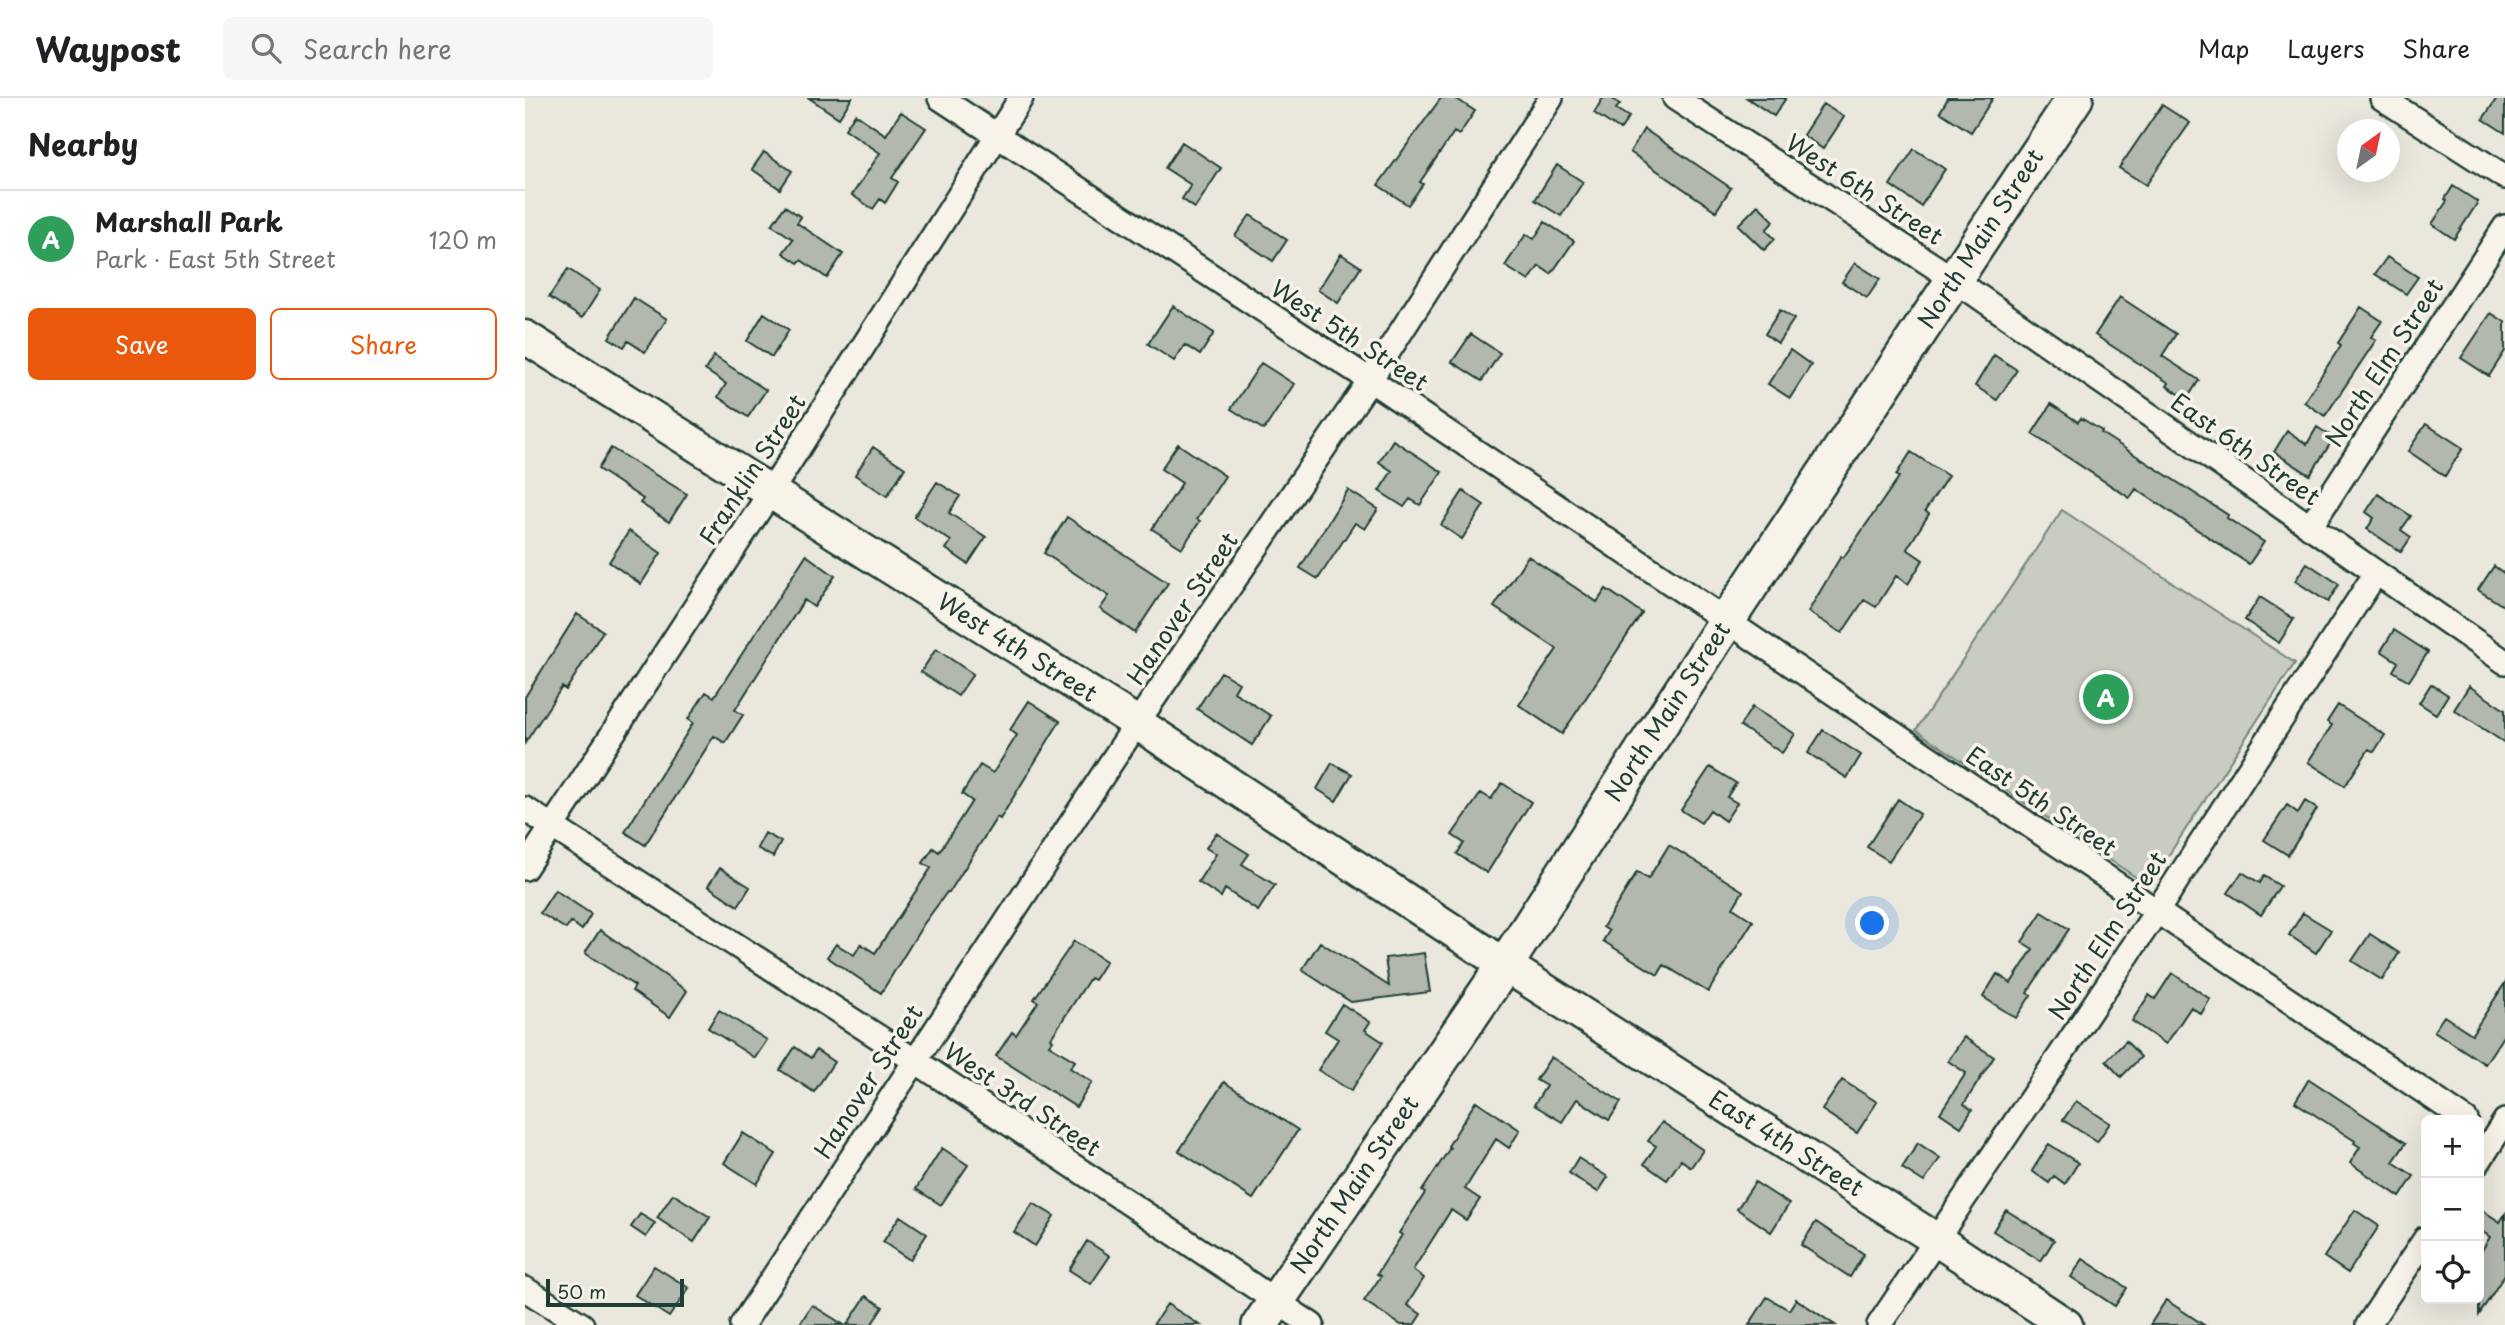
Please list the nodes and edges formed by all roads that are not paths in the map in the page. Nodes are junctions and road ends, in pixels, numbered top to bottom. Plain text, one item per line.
1 (940, 98) edge
2 (1021, 98) edge
3 (1551, 98) edge
4 (1675, 98) edge
5 (2075, 98) edge
6 (2382, 98) edge
7 (996, 136) junction
8 (2505, 177) edge
9 (2505, 227) edge
10 (1955, 280) junction
11 (525, 337) edge
12 (1370, 380) junction
13 (770, 492) junction
14 (2310, 527) junction
15 (2376, 573) junction
16 (1726, 622) junction
17 (2505, 662) edge
18 (1137, 723) junction
19 (525, 809) edge
20 (552, 827) junction
21 (525, 868) edge
22 (2157, 911) junction
23 (1505, 965) junction
24 (914, 1060) junction
25 (2459, 1115) edge
26 (2496, 1134) edge
27 (2484, 1153) edge
28 (1937, 1240) junction
29 (2424, 1241) edge
30 (525, 1289) edge
31 (1268, 1313) edge
32 (582, 1325) edge
33 (742, 1325) edge
34 (1312, 1325) edge
35 (1879, 1325) edge
36 (2066, 1325) edge
37 (2368, 1325) edge

1 - 7 street, West 5th Street
2 - 7 street, Franklin Street
3 - 12 street, Hanover Street
4 - 10 street, West 6th Street
5 - 10 main road, North Main Street
6 - 8 street
7 - 12 street, West 5th Street
7 - 13 street, Franklin Street
9 - 14 street, North Elm Street
10 - 14 street, East 6th Street
10 - 16 main road, North Main Street
11 - 13 main road, West 4th Street
12 - 16 street, West 5th Street
12 - 18 street, Hanover Street
13 - 18 main road, West 4th Street
13 - 20 street, Franklin Street
14 - 15 street, East 6th Street
15 - 17 street, East 6th Street
15 - 22 street, North Elm Street
16 - 22 street, East 5th Street
16 - 23 main road, North Main Street
18 - 23 main road, West 4th Street
18 - 24 street, Hanover Street
19 - 20 street, West 3rd Street
20 - 21 street, Franklin Street
20 - 24 street, West 3rd Street
22 - 25 street, East 5th Street
22 - 28 street, North Elm Street
23 - 28 main road, East 4th Street
23 - 31 main road, North Main Street
24 - 31 street, West 3rd Street
24 - 33 street, Hanover Street
26 - 27 street
28 - 35 street, North Elm Street
28 - 36 main road, East 4th Street
29 - 37 street
30 - 32 street
31 - 34 street, West 3rd Street

